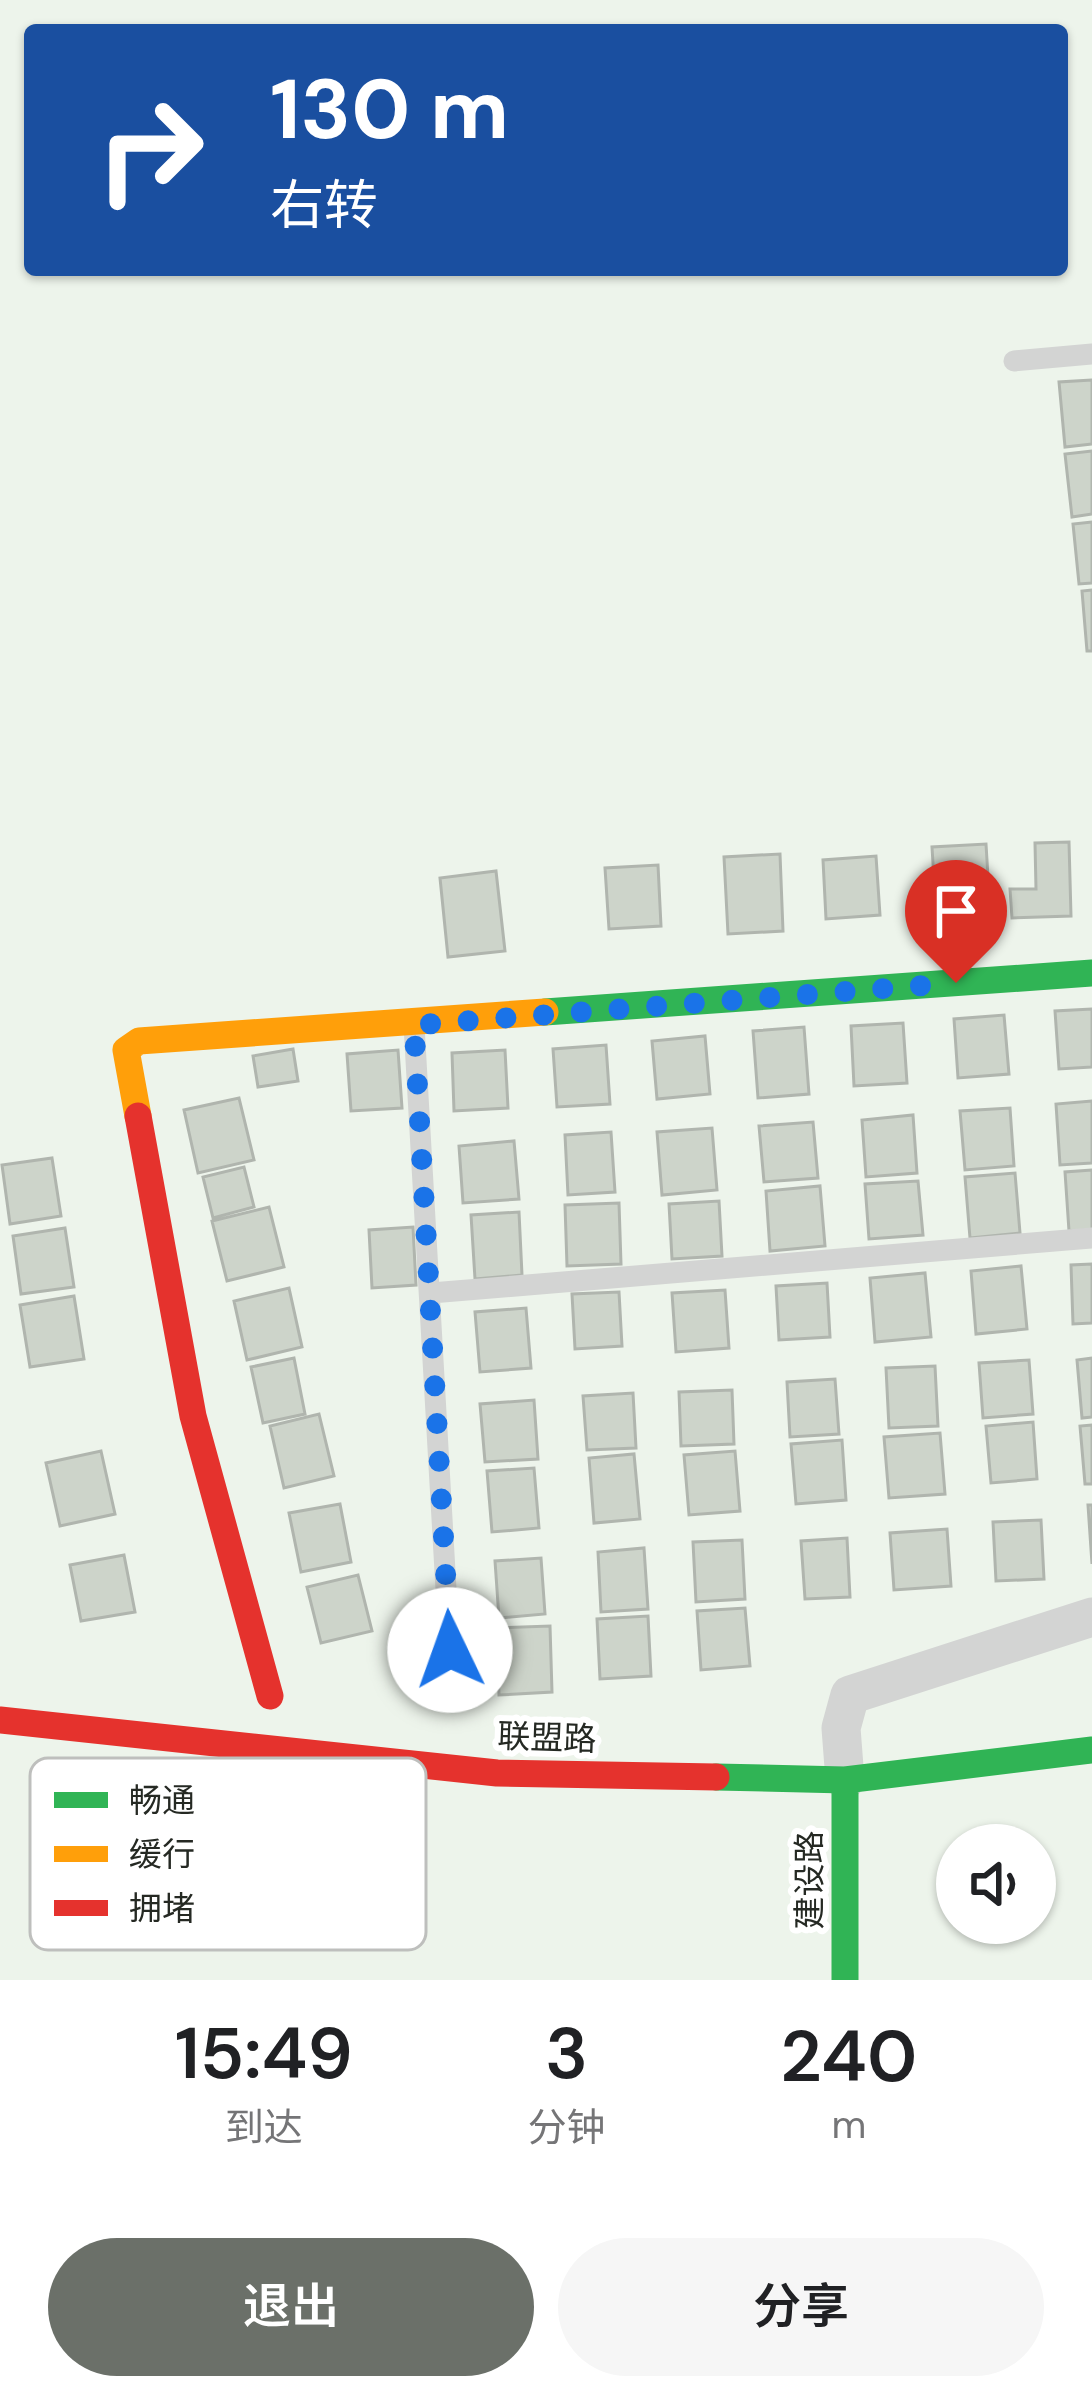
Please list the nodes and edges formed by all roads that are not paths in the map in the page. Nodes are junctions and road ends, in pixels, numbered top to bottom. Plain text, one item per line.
1 (1092, 354) edge
2 (1014, 361) dead end
3 (1092, 973) edge
4 (414, 1025) junction
5 (1092, 1238) edge
6 (431, 1293) junction
7 (1092, 1617) edge
8 (452, 1695) dead end
9 (270, 1696) dead end
10 (0, 1720) edge
11 (1092, 1750) edge
12 (356, 1758) edge
13 (426, 1765) edge
14 (845, 1780) junction
15 (845, 1980) edge

1 - 2 lane
3 - 4 street
4 - 6 lane
4 - 9 street
5 - 6 lane
6 - 8 lane
7 - 14 street
10 - 12 street, 联盟路
11 - 14 street, 联盟路
13 - 14 street, 联盟路
14 - 15 street, 建设路

